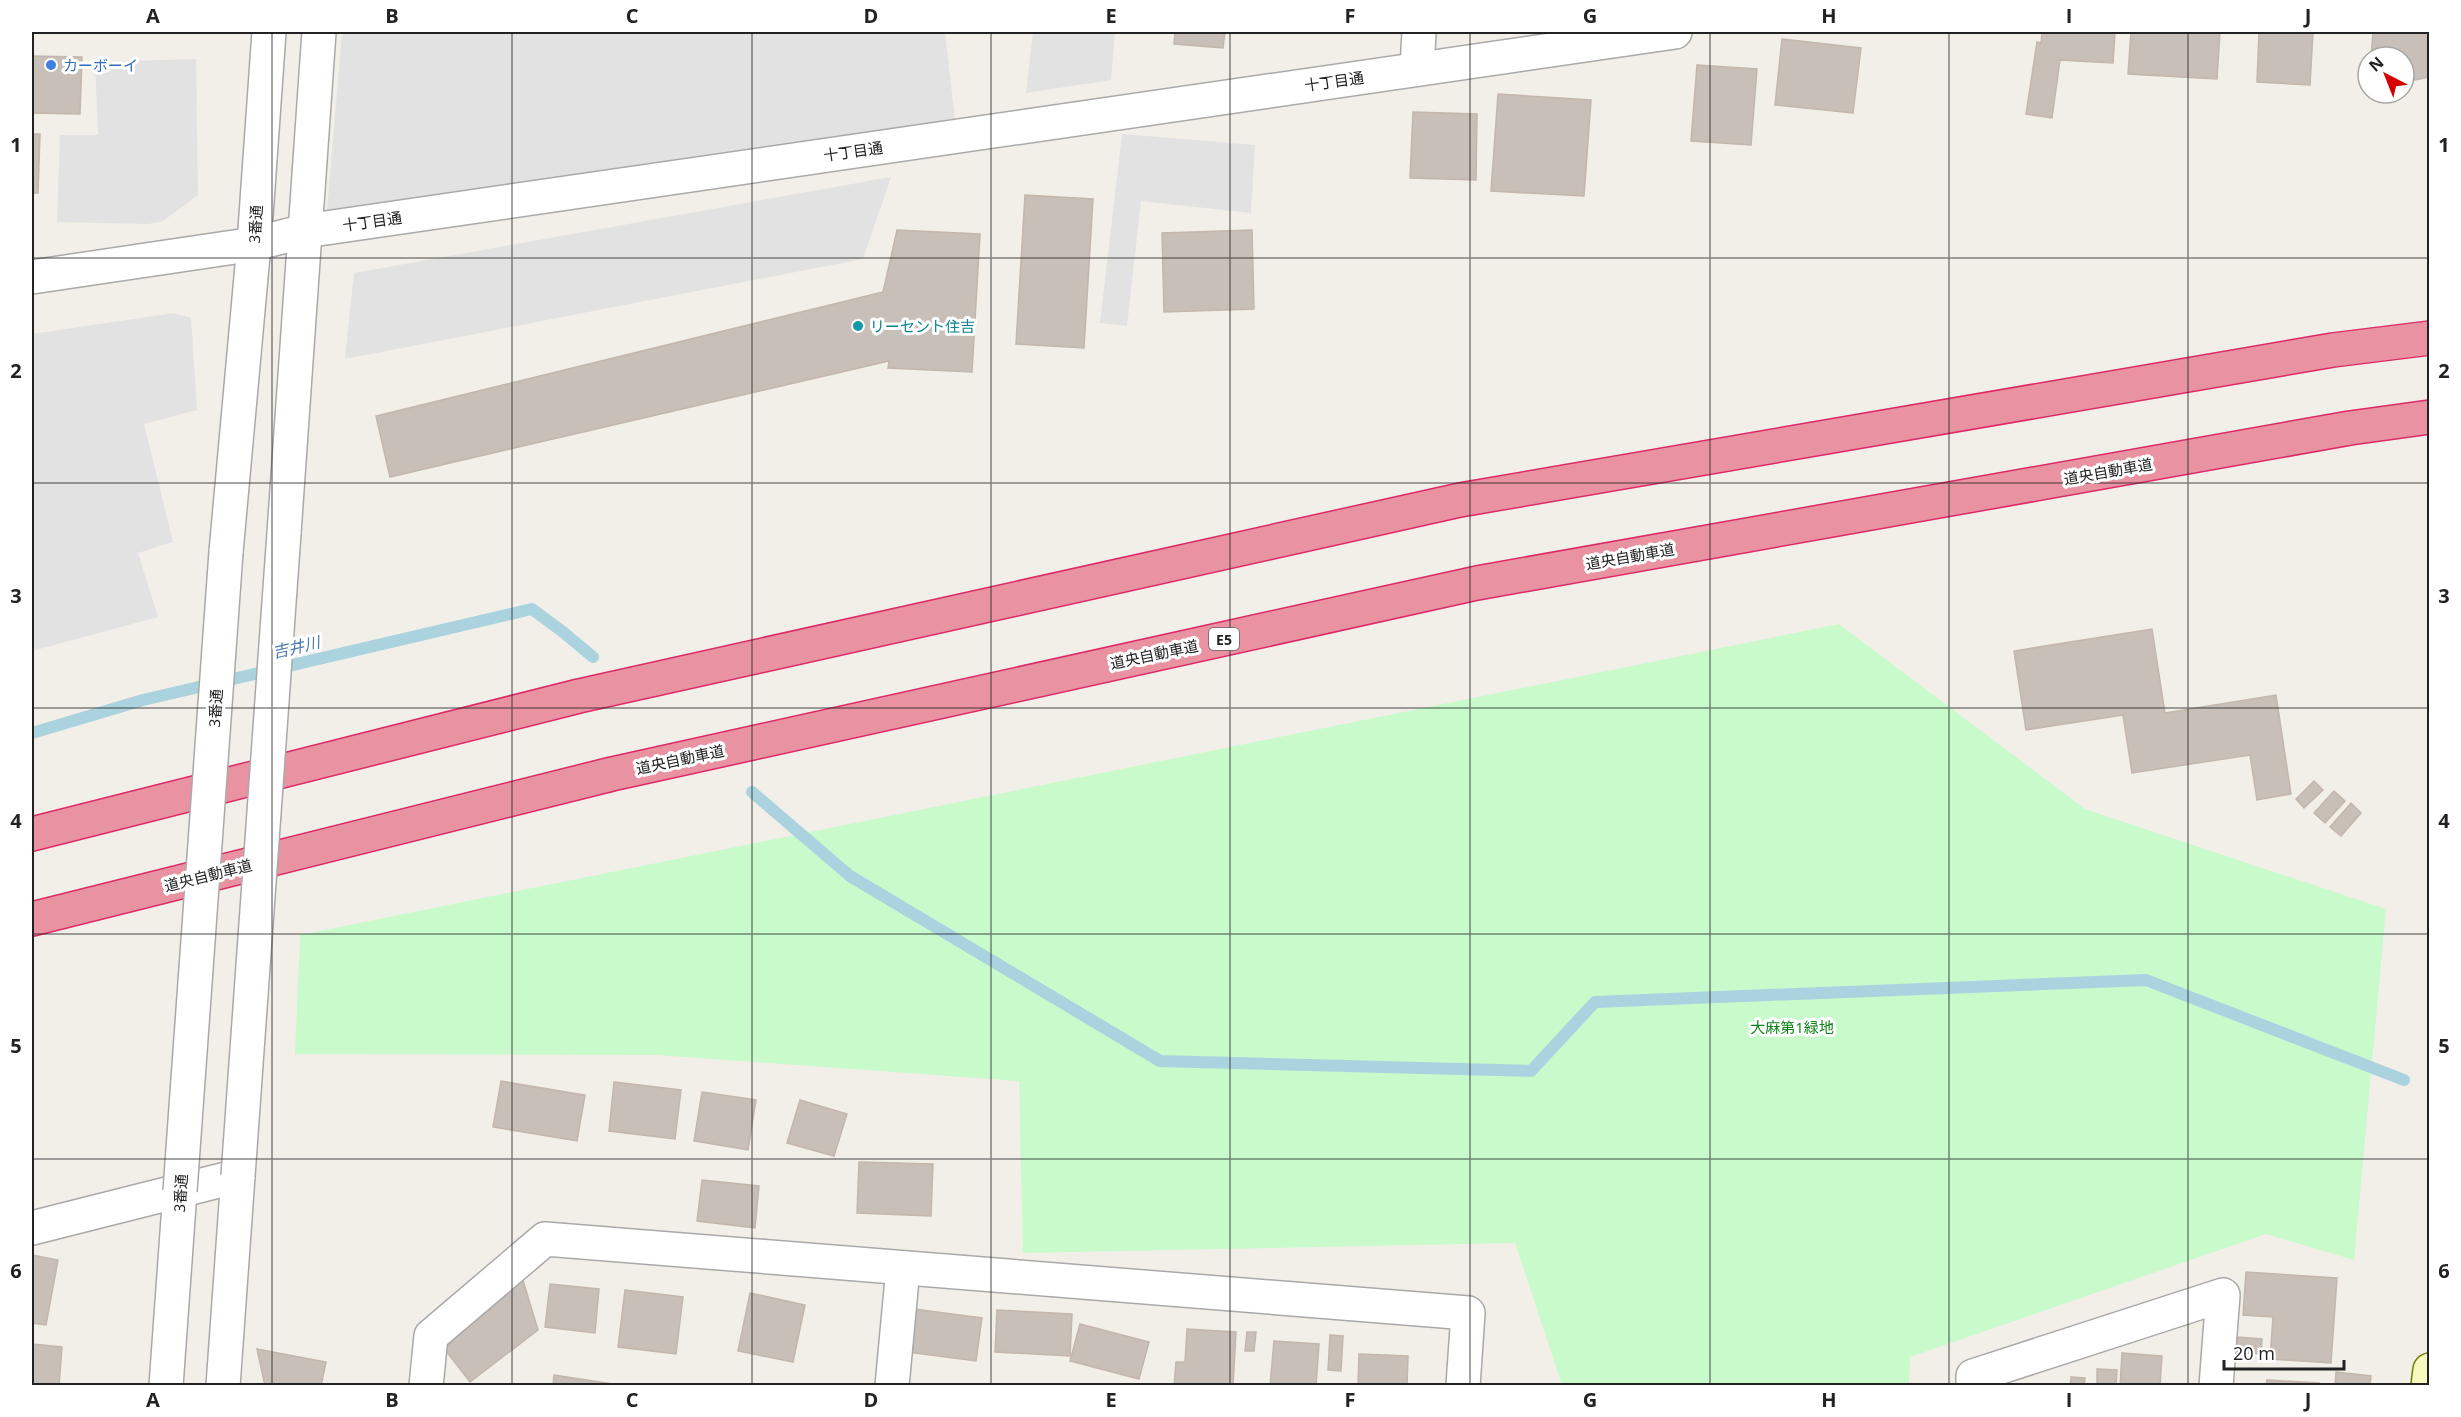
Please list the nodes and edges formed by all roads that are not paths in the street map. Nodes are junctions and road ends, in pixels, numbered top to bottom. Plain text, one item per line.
1 (269, 32) edge
2 (319, 32) edge
3 (1419, 32) edge
4 (1675, 32) edge
5 (1417, 69) junction
6 (305, 231) junction
7 (254, 244) junction
8 (32, 277) edge
9 (2430, 338) edge
10 (2430, 417) edge
11 (32, 834) edge
12 (32, 919) edge
13 (238, 1176) junction
14 (180, 1191) junction
15 (32, 1228) edge
16 (903, 1268) junction
17 (2430, 1370) edge
18 (166, 1386) edge
19 (223, 1386) edge
20 (426, 1386) edge
21 (892, 1386) edge
22 (1462, 1386) edge
23 (1972, 1386) edge
24 (2216, 1386) edge
25 (2428, 1386) edge

1 - 7 street, 3番通
2 - 6 street
3 - 5 street
4 - 5 street, 十丁目通
5 - 6 street, 十丁目通
6 - 7 street, 十丁目通
6 - 13 street, bridge
7 - 8 street, 十丁目通
7 - 14 street, 3番通, bridge
9 - 11 highway
10 - 12 highway, 道央自動車道 / E5
13 - 14 street
13 - 19 street
14 - 15 street
14 - 18 street, 3番通
16 - 20 street
16 - 21 street
16 - 22 street
17 - 25 main road
23 - 24 street

